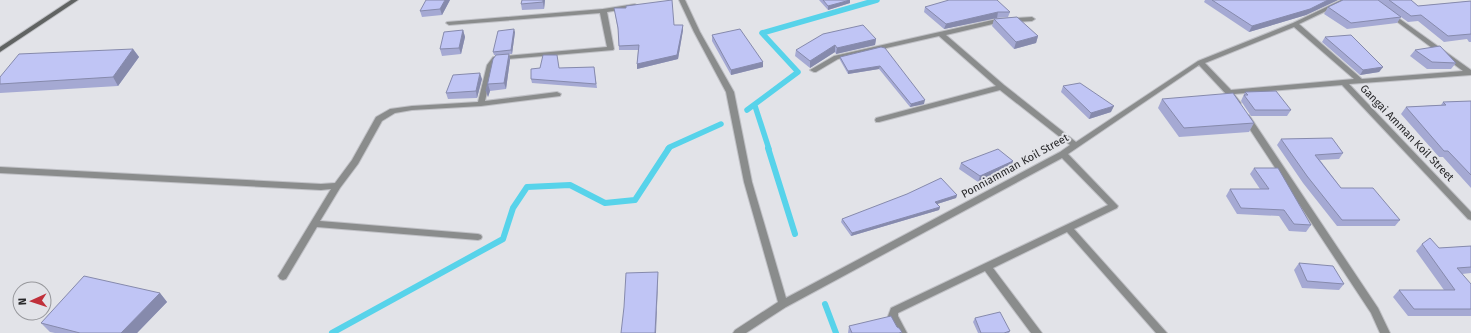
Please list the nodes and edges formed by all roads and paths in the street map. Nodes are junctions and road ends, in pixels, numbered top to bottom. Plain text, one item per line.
1 (75, 0) edge
2 (681, 0) edge
3 (1346, 0) edge
4 (639, 6) edge
5 (1384, 9) edge
6 (603, 10) junction
7 (1032, 19) dead end
8 (448, 23) dead end
9 (1295, 24) junction
10 (941, 34) junction
11 (0, 50) edge
12 (1200, 62) junction
13 (814, 70) dead end
14 (1470, 72) edge
15 (1360, 81) junction
16 (1343, 82) junction
17 (1002, 87) junction
18 (1229, 92) junction
19 (557, 94) dead end
20 (481, 104) junction
21 (879, 120) dead end
22 (1075, 145) junction
23 (1064, 154) junction
24 (0, 170) edge
25 (337, 186) junction
26 (1471, 217) edge
27 (315, 224) junction
28 (1069, 230) junction
29 (478, 237) dead end
30 (987, 267) junction
31 (283, 276) dead end
32 (784, 304) junction
33 (738, 333) edge
34 (902, 333) edge
35 (1037, 333) edge
36 (1162, 333) edge
37 (1386, 333) edge

1 - 11 main road
2 - 32 street
3 - 9 street, Ponniamman Koil Street
4 - 6 street
5 - 14 street
6 - 8 street
6 - 20 street
7 - 10 street
9 - 12 street, Ponniamman Koil Street
9 - 15 street
10 - 13 street
10 - 17 street
12 - 18 street
12 - 22 street, Ponniamman Koil Street
14 - 15 street
15 - 16 street
16 - 18 street
16 - 26 street, Gangai Amman Koil Street
17 - 21 street
17 - 22 street
18 - 37 street
19 - 20 street
20 - 25 street
22 - 23 street, Ponniamman Koil Street
23 - 28 street
23 - 32 street, Ponniamman Koil Street
24 - 25 street
25 - 27 street
27 - 29 street
27 - 31 street
28 - 30 street
28 - 36 street
30 - 34 street
30 - 35 street
32 - 33 street, Ponniamman Koil Street

